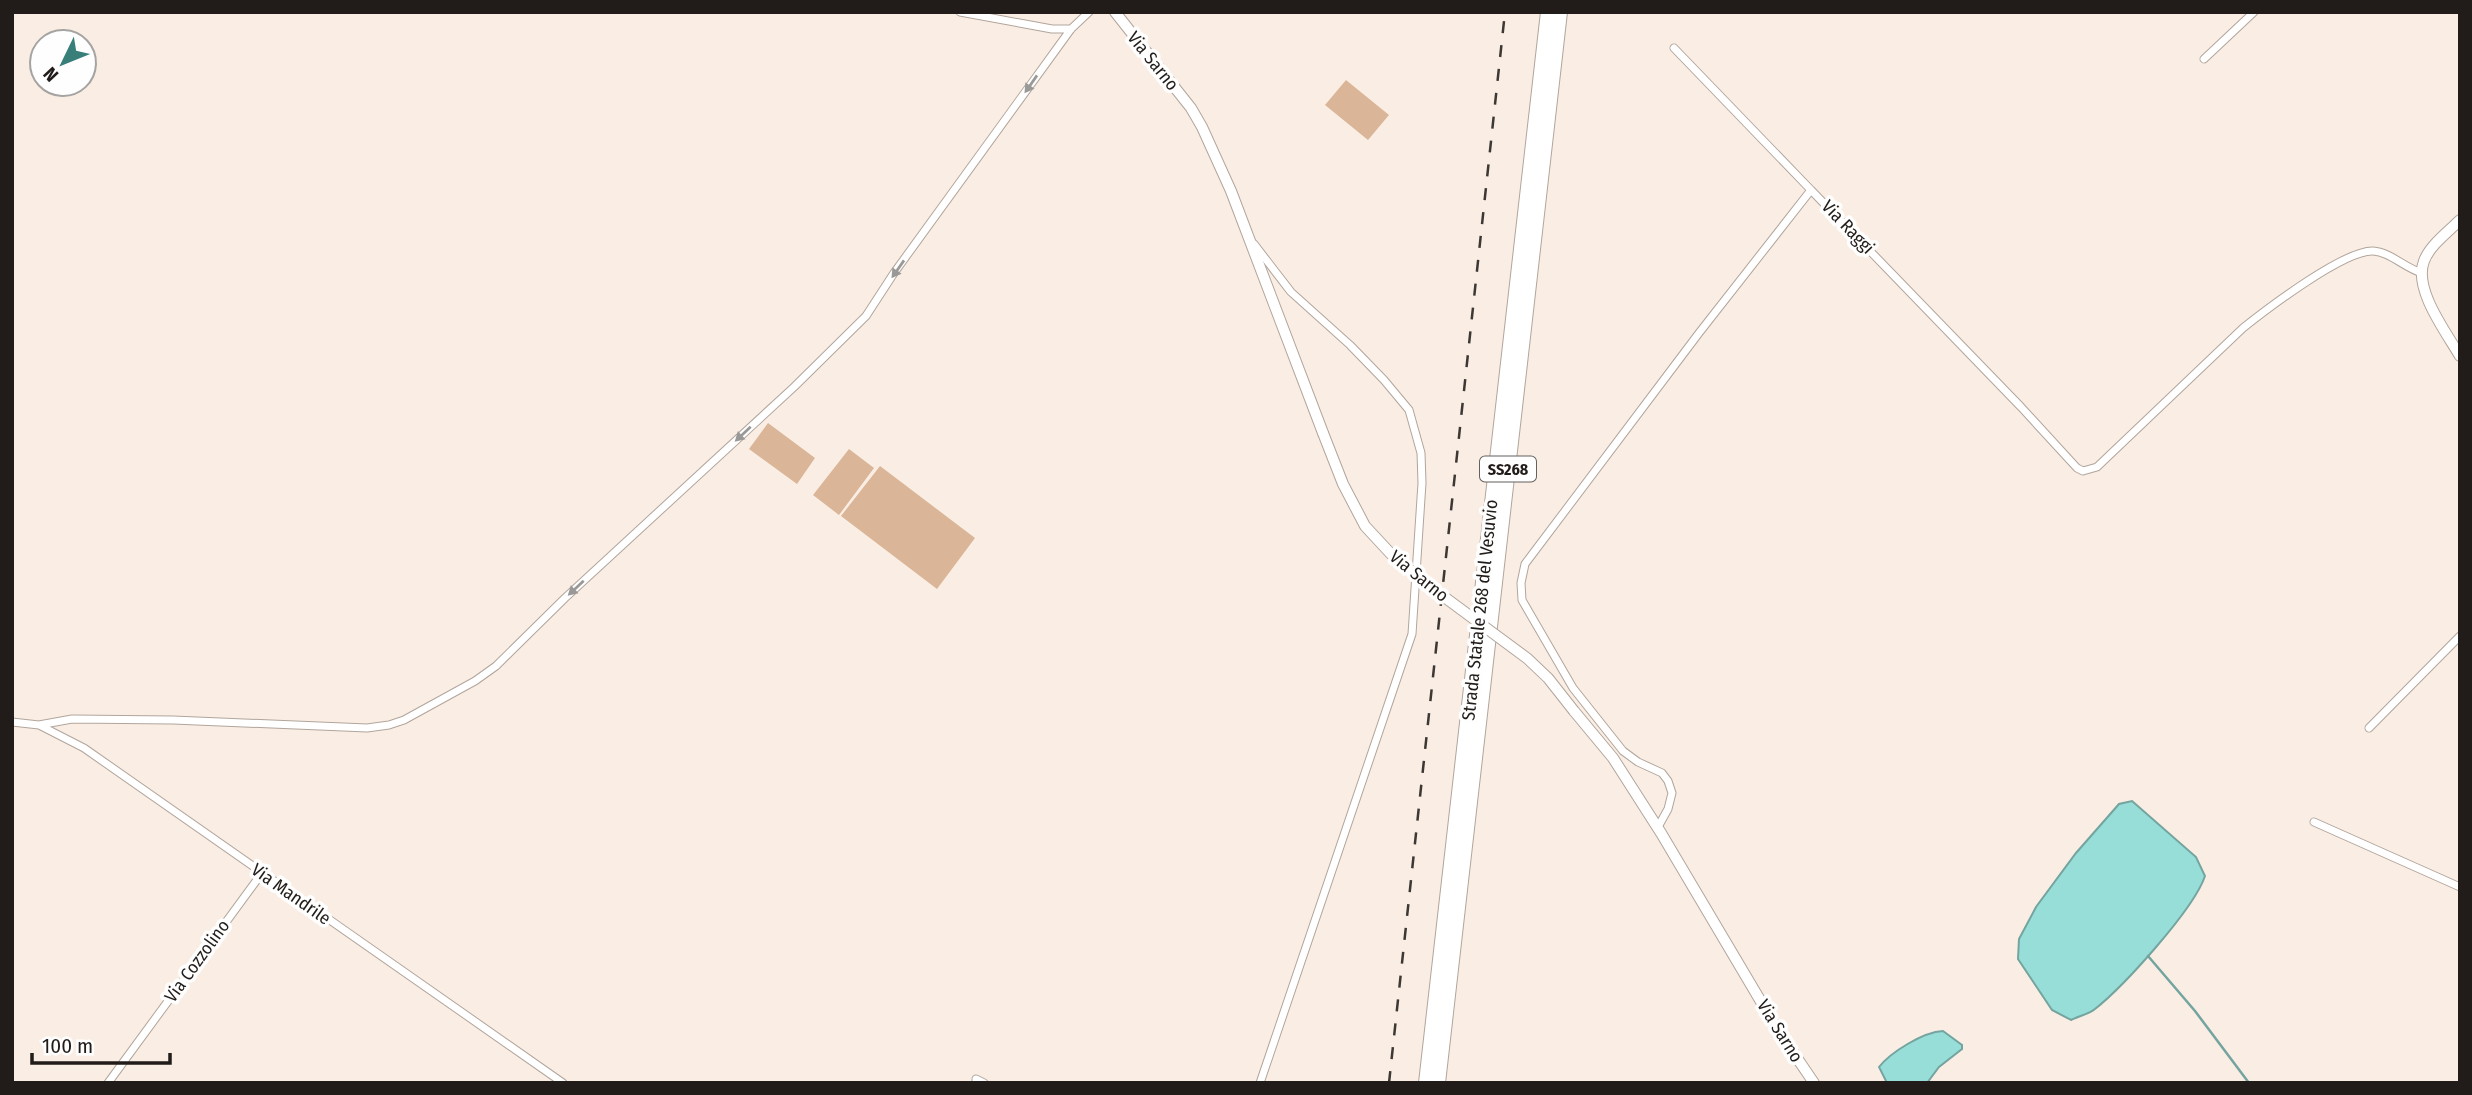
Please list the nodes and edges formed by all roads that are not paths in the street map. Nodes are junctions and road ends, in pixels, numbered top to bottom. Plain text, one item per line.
1 (961, 12) edge
2 (1089, 12) edge
3 (1115, 12) edge
4 (1541, 12) edge
5 (1548, 12) edge
6 (1560, 12) edge
7 (2254, 12) edge
8 (1071, 29) junction
9 (1674, 48) dead end
10 (2204, 59) dead end
11 (1538, 90) junction
12 (1811, 190) junction
13 (2460, 220) edge
14 (1247, 235) junction
15 (2422, 273) junction
16 (2460, 356) edge
17 (2460, 636) edge
18 (12, 722) edge
19 (39, 725) junction
20 (2369, 728) dead end
21 (2314, 822) dead end
22 (1658, 827) junction
23 (262, 873) junction
24 (2460, 887) edge
25 (108, 1083) edge
26 (563, 1083) edge
27 (976, 1083) edge
28 (984, 1083) edge
29 (1260, 1083) edge
30 (1426, 1083) edge
31 (1438, 1083) edge
32 (1814, 1083) edge

1 - 8 street
2 - 8 street
3 - 14 street, Via Sarno
4 - 11 highway
5 - 11 highway, Strada Statale 268 del Vesuvio / SS268
6 - 31 highway, Strada Statale 268 del Vesuvio / SS268
7 - 10 street
8 -> 19 street
9 - 12 street
11 - 30 highway, Strada Statale 268 del Vesuvio / SS268
12 - 15 street, Via Raggi
12 - 22 street, Via Raggi
13 - 15 street
14 - 22 street, Via Sarno, bridge
14 - 29 street
15 - 16 street
17 - 20 street
18 - 19 street, Via Mandrile
19 - 23 street, Via Mandrile
21 - 24 street
22 - 32 street, Via Sarno
23 - 25 street, Via Cozzolino
23 - 26 street, Via Mandrile
27 - 28 street

